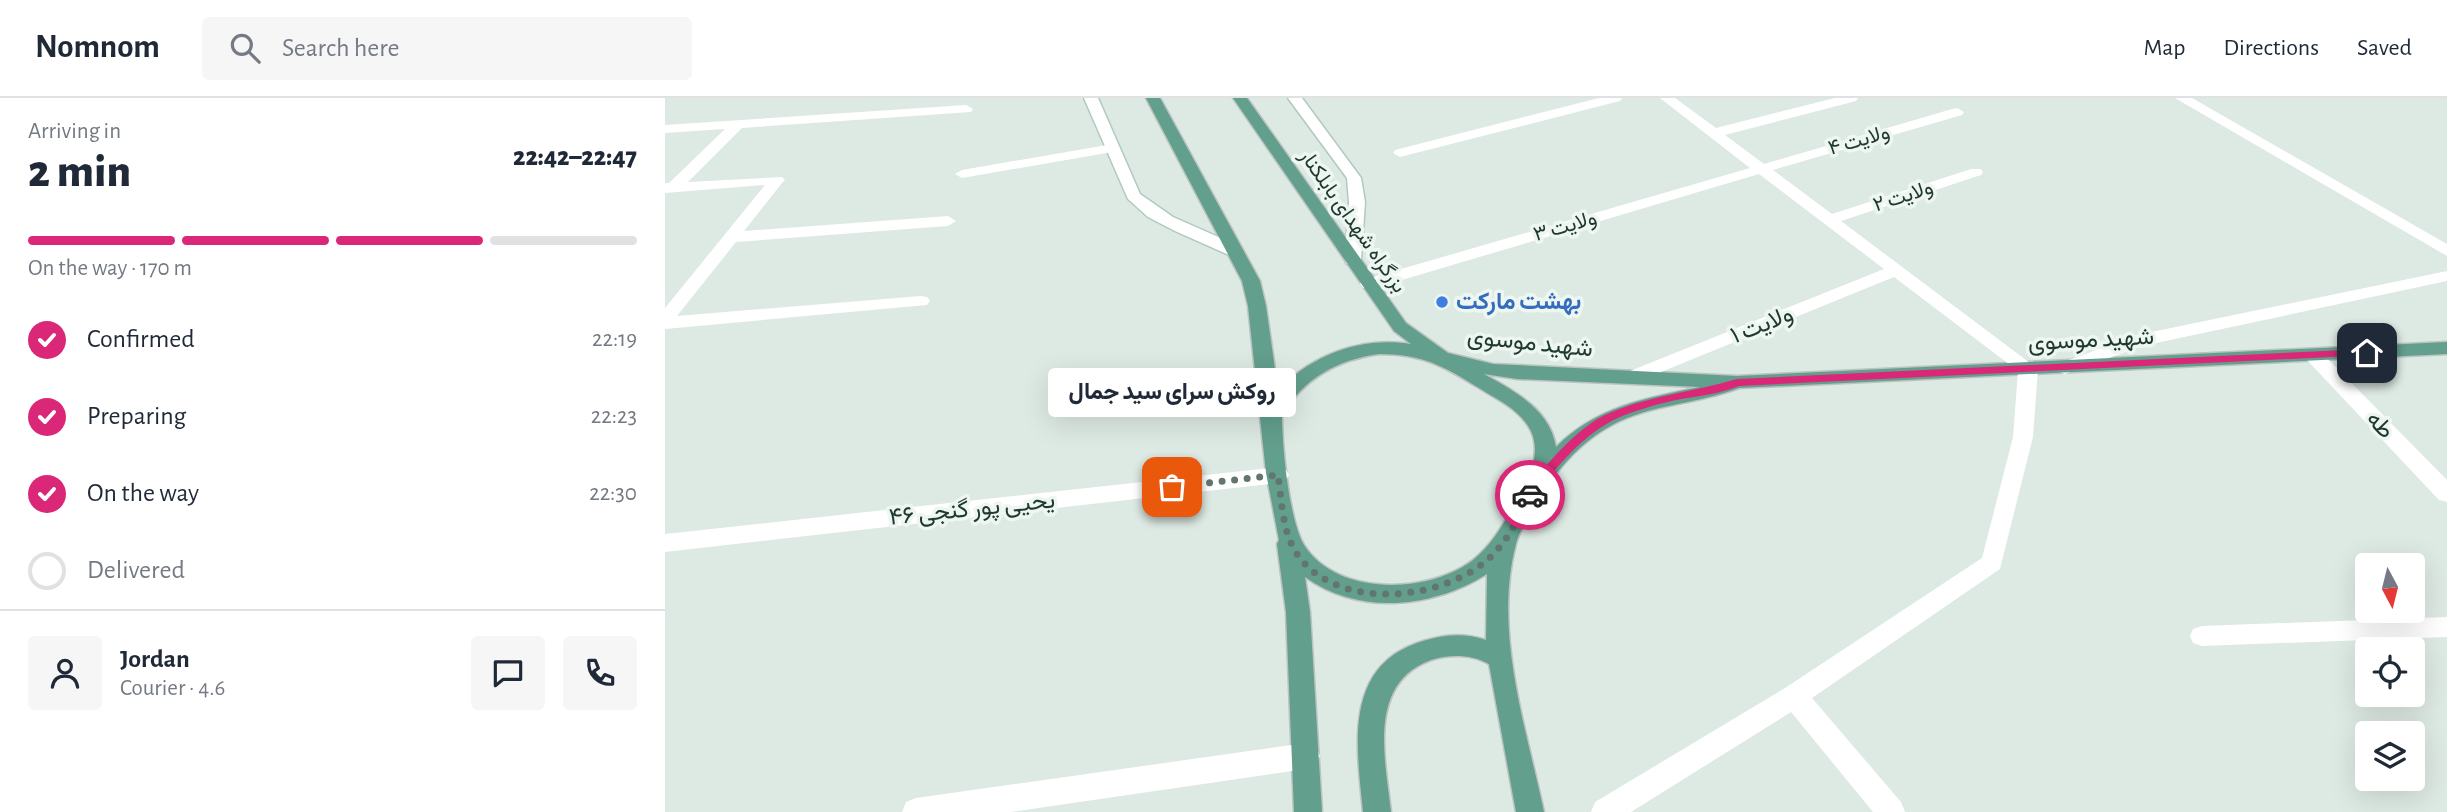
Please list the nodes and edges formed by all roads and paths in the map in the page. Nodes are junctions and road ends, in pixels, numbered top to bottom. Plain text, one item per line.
1 (1091, 98) edge
2 (1153, 98) edge
3 (1240, 98) edge
4 (1295, 98) edge
5 (1615, 98) edge
6 (1667, 98) edge
7 (1851, 98) edge
8 (2182, 98) edge
9 (966, 109) dead end
10 (1957, 112) dead end
11 (738, 124) junction
12 (665, 129) edge
13 (1714, 133) junction
14 (1112, 148) junction
15 (1400, 153) dead end
16 (1760, 168) junction
17 (1976, 172) dead end
18 (962, 174) dead end
19 (670, 188) edge
20 (1829, 220) junction
21 (948, 221) dead end
22 (732, 237) junction
23 (1235, 251) junction
24 (2447, 251) edge
25 (1353, 260) junction
26 (1896, 270) junction
27 (2447, 276) edge
28 (1369, 284) junction
29 (921, 300) dead end
30 (665, 321) edge
31 (2447, 348) edge
32 (2313, 355) junction
33 (1442, 358) junction
34 (2065, 368) junction
35 (2028, 369) junction
36 (1627, 379) junction
37 (1737, 382) junction
38 (1271, 422) junction
39 (1278, 475) junction
40 (1538, 482) junction
41 (2447, 494) edge
42 (1287, 532) junction
43 (1506, 537) junction
44 (665, 543) edge
45 (2447, 627) edge
46 (2202, 636) dead end
47 (1500, 658) junction
48 (1794, 696) junction
49 (1306, 756) junction
50 (916, 812) edge
51 (1308, 812) edge
52 (1377, 812) edge
53 (1530, 812) edge
54 (1605, 812) edge
55 (1891, 812) edge

1 - 14 street
2 - 23 main road
3 - 25 main road, بزرگراه شهدای بابلکنار
4 - 25 street
5 - 15 street
6 - 13 street
7 - 13 street
8 - 24 street
9 - 11 street
10 - 16 street, ولایت ۴
11 - 12 street
11 - 19 street
13 - 16 street
14 - 18 street
14 - 23 street
16 - 20 street
16 - 28 street, ولایت ۳
17 - 20 street, ولایت ۲
19 - 22 street
20 - 26 street
21 - 22 street
22 - 30 street
23 - 38 main road
25 - 28 main road, بزرگراه شهدای بابلکنار
26 - 35 street
26 - 36 street, ولایت ۱
27 - 34 street
28 - 33 main road, بزرگراه شهدای بابلکنار
29 - 30 street
31 - 32 main road, شهید موسوی
32 - 34 main road, شهید موسوی
32 - 41 street, طه
33 - 36 main road, شهید موسوی
33 - 38 main road, شهید موسوی
33 - 40 main road
34 - 35 main road, شهید موسوی
35 - 37 main road, شهید موسوی
35 - 48 street
36 - 37 main road, شهید موسوی
37 - 40 main road, شهید موسوی
38 - 39 main road
39 - 42 main road
39 - 44 street, یحیی پور گنجی ۴۶
40 - 43 main road
42 - 43 main road
42 - 49 main road
43 - 47 main road
45 - 46 street
47 - 52 main road
47 - 53 main road
48 - 54 street
48 - 55 street
49 - 50 street
49 - 51 main road

